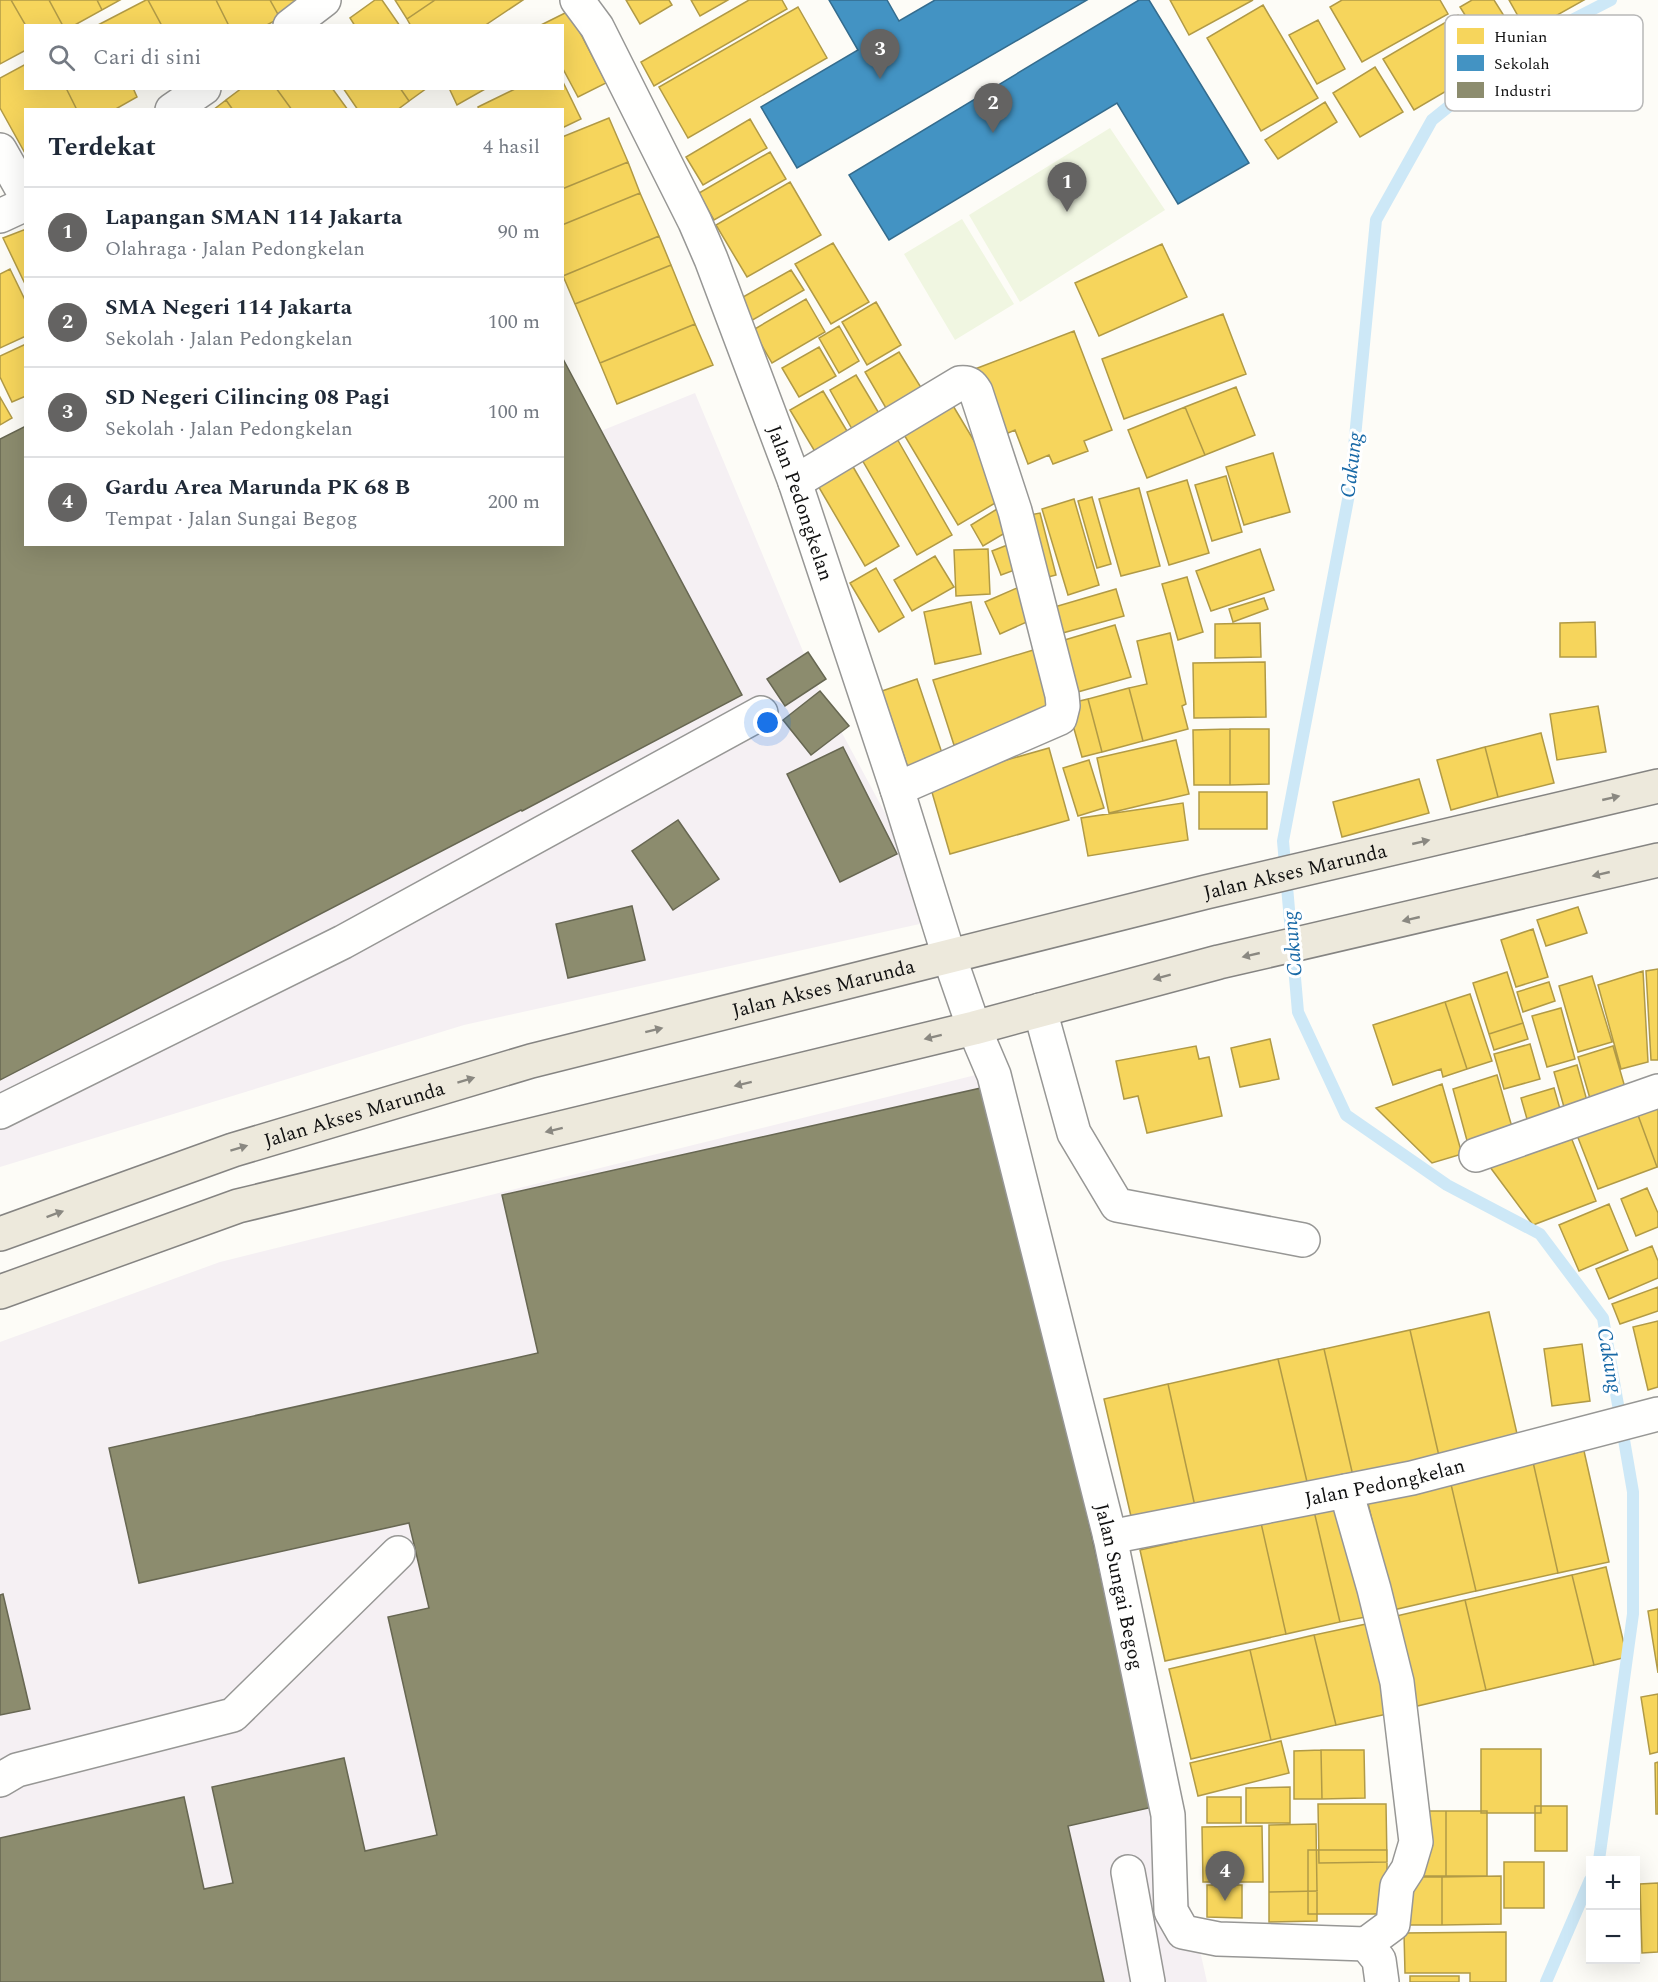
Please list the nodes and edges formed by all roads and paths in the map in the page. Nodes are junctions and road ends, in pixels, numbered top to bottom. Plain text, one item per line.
1 (324, 0) edge
2 (577, 0) edge
3 (293, 24) edge
4 (201, 90) edge
5 (175, 108) edge
6 (0, 150) edge
7 (24, 192) edge
8 (24, 205) edge
9 (0, 216) edge
10 (795, 482) junction
11 (761, 713) dead end
12 (1658, 786) edge
13 (897, 789) junction
14 (1658, 860) edge
15 (949, 956) junction
16 (1040, 1010) junction
17 (974, 1028) junction
18 (1658, 1091) edge
19 (0, 1112) edge
20 (1476, 1155) dead end
21 (0, 1234) edge
22 (1303, 1240) dead end
23 (0, 1292) edge
24 (1658, 1414) edge
25 (1346, 1491) junction
26 (1110, 1537) junction
27 (398, 1552) dead end
28 (0, 1780) edge
29 (1128, 1872) dead end
30 (1366, 1944) junction
31 (1148, 1982) edge
32 (1382, 1982) edge

1 - 3 street
2 - 10 street, Jalan Pedongkelan
4 - 5 street
6 - 7 street
8 - 9 street
10 - 13 street, Jalan Pedongkelan
10 - 13 street
11 - 19 street
15 -> 12 main road, Jalan Akses Marunda
13 - 15 street, Jalan Pedongkelan
14 -> 16 main road
15 - 17 street, Jalan Pedongkelan
21 -> 15 main road, Jalan Akses Marunda
16 - 17 main road
16 - 22 street
17 -> 23 main road
17 - 26 street, Jalan Sungai Begog
18 - 20 street
24 - 25 street, Jalan Pedongkelan
25 - 26 street, Jalan Pedongkelan
25 - 30 street
26 - 30 street, Jalan Sungai Begog
27 - 28 street
29 - 31 street
30 - 32 street

